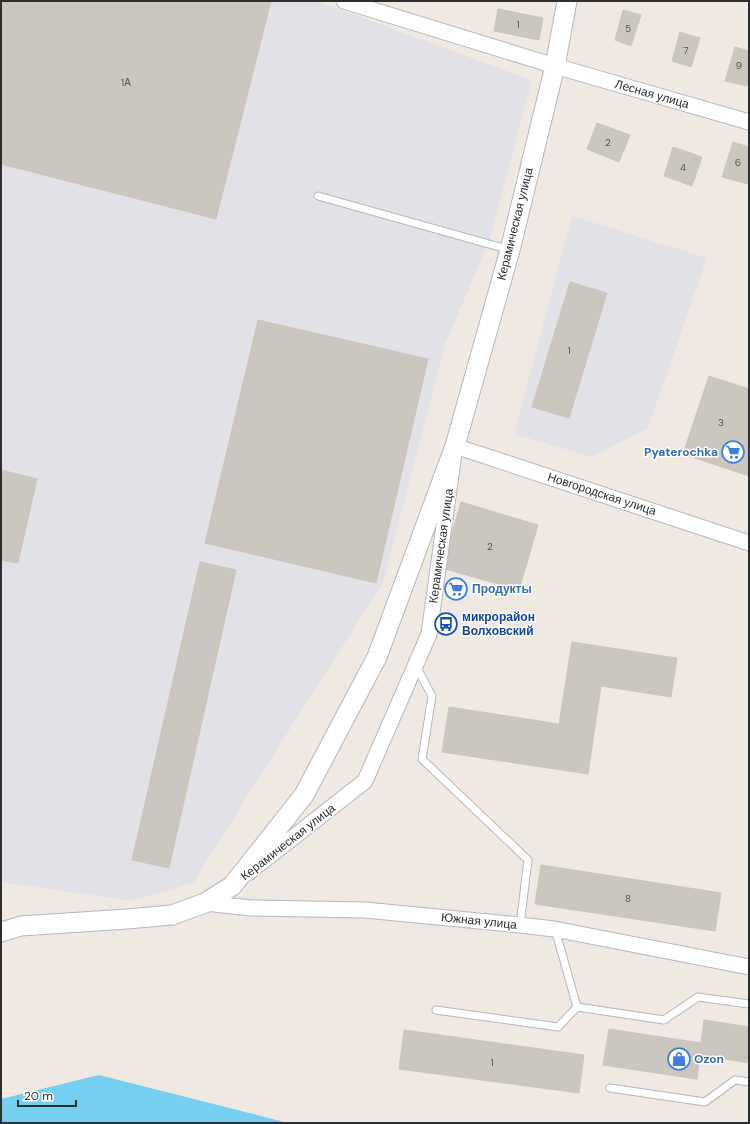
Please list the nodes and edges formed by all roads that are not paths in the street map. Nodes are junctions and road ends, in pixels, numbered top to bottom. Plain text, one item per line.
1 (344, 1) edge
2 (567, 1) edge
3 (554, 66) junction
4 (749, 122) edge
5 (318, 196) dead end
6 (510, 250) junction
7 (455, 446) junction
8 (749, 543) edge
9 (416, 665) junction
10 (232, 886) junction
11 (205, 903) junction
12 (520, 925) junction
13 (554, 929) junction
14 (1, 932) edge
15 (749, 967) edge
16 (749, 1004) edge
17 (577, 1007) junction
18 (436, 1010) dead end
19 (749, 1082) edge
20 (610, 1088) dead end

1 - 3 street, Лесная улица
2 - 3 street, Керамическая улица
3 - 4 street, Лесная улица
3 - 6 street, Керамическая улица
5 - 6 lane
6 - 7 street, Керамическая улица
7 - 8 street, Новгородская улица
7 - 9 street, Керамическая улица
7 - 10 street, Керамическая улица
9 - 10 street, Керамическая улица
9 - 12 lane
10 - 11 street
11 - 12 street, Южная улица
11 - 14 street
12 - 13 street, Южная улица
13 - 15 street, Южная улица
13 - 17 lane
16 - 17 lane
17 - 18 lane
19 - 20 lane

